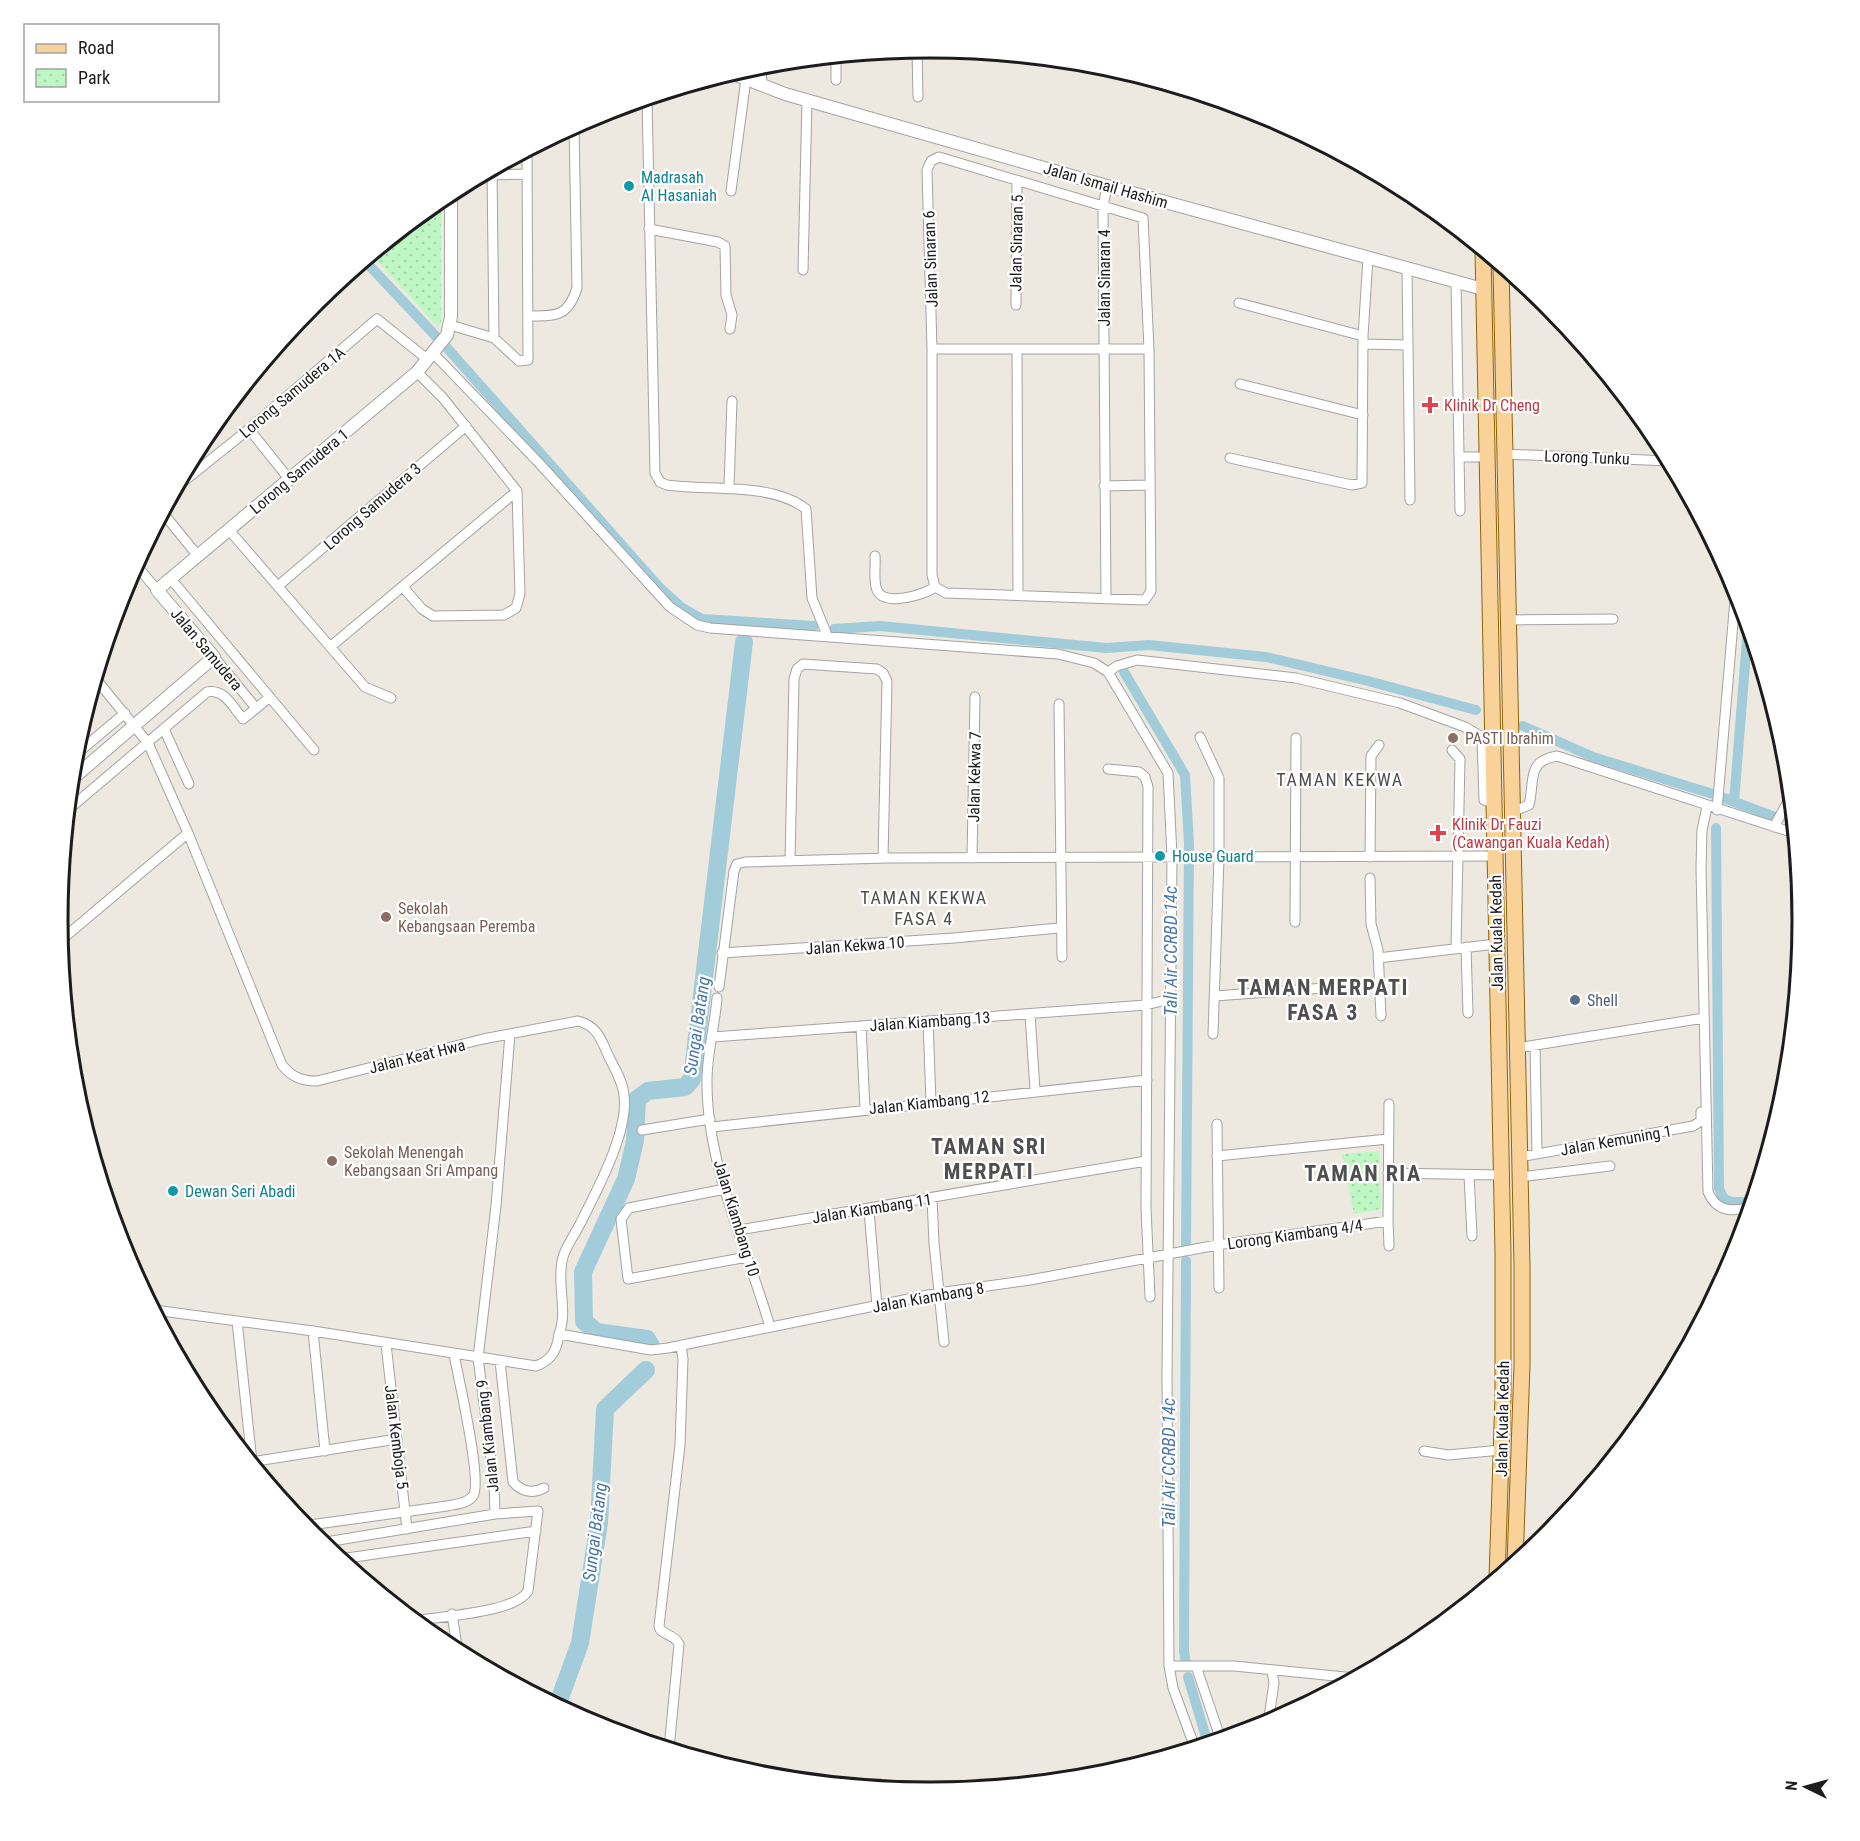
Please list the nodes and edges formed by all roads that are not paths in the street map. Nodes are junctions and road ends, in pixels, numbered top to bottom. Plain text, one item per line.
1 (917, 58) edge
2 (836, 64) edge
3 (762, 75) edge
4 (746, 80) joint
5 (836, 80) dead end
6 (762, 85) junction
7 (918, 97) dead end
8 (807, 100) junction
9 (647, 106) edge
10 (574, 136) edge
11 (527, 159) edge
12 (500, 173) edge
13 (527, 174) junction
14 (492, 178) edge
15 (1017, 181) junction
16 (1107, 186) junction
17 (731, 191) dead end
18 (451, 204) edge
19 (1103, 207) junction
20 (649, 230) junction
21 (1368, 258) junction
22 (1483, 260) edge
23 (1407, 268) junction
24 (803, 270) dead end
25 (1501, 275) edge
26 (1456, 282) junction
27 (1484, 289) junction
28 (1239, 303) dead end
29 (1016, 306) dead end
30 (529, 316) junction
31 (730, 329) dead end
32 (449, 330) junction
33 (494, 339) junction
34 (1363, 340) junction
35 (1407, 345) junction
36 (932, 349) junction
37 (1017, 349) junction
38 (1149, 349) junction
39 (1104, 350) junction
40 (432, 353) junction
41 (417, 372) junction
42 (1240, 384) dead end
43 (732, 401) dead end
44 (1363, 415) junction
45 (466, 426) junction
46 (249, 429) junction
47 (1505, 454) junction
48 (1460, 457) junction
49 (1487, 457) junction
50 (1230, 458) dead end
51 (1659, 461) edge
52 (192, 475) edge
53 (290, 479) junction
54 (1149, 485) junction
55 (1104, 486) junction
56 (729, 487) junction
57 (517, 491) junction
58 (1410, 500) dead end
59 (1460, 511) dead end
60 (168, 519) edge
61 (229, 530) junction
62 (198, 556) junction
63 (875, 556) dead end
64 (142, 572) edge
65 (171, 579) junction
66 (278, 586) junction
67 (403, 587) junction
68 (935, 587) junction
69 (157, 590) junction
70 (1018, 595) junction
71 (1106, 599) junction
72 (1734, 612) edge
73 (1613, 619) dead end
74 (1509, 620) junction
75 (827, 635) junction
76 (330, 647) junction
77 (214, 657) junction
78 (1108, 672) junction
79 (101, 685) edge
80 (270, 697) junction
81 (975, 697) dead end
82 (391, 698) dead end
83 (1059, 704) dead end
84 (256, 708) junction
85 (124, 713) junction
86 (135, 725) junction
87 (164, 729) junction
88 (1200, 736) dead end
89 (1296, 738) dead end
90 (148, 743) junction
91 (86, 745) edge
92 (1379, 745) dead end
93 (314, 750) dead end
94 (1452, 750) dead end
95 (1108, 769) dead end
96 (82, 771) edge
97 (189, 784) dead end
98 (76, 803) edge
99 (1493, 803) junction
100 (1710, 806) junction
101 (1785, 807) edge
102 (1512, 812) junction
103 (1774, 827) junction
104 (1787, 831) edge
105 (188, 833) junction
106 (1148, 856) junction
107 (1177, 856) junction
108 (1457, 856) junction
109 (1495, 856) junction
110 (1370, 857) junction
111 (884, 858) junction
112 (972, 858) junction
113 (1219, 858) junction
114 (1295, 858) junction
115 (1059, 859) junction
116 (790, 861) junction
117 (1370, 878) dead end
118 (1295, 922) dead end
119 (1059, 928) junction
120 (69, 935) edge
121 (1496, 944) junction
122 (1461, 948) junction
123 (722, 953) junction
124 (1062, 957) dead end
125 (1378, 958) junction
126 (1379, 984) junction
127 (719, 987) dead end
128 (1215, 996) junction
129 (717, 998) dead end
130 (1170, 999) junction
131 (1146, 1005) junction
132 (1468, 1013) dead end
133 (1030, 1014) junction
134 (1381, 1016) dead end
135 (1704, 1018) junction
136 (928, 1022) junction
137 (1517, 1024) junction
138 (861, 1026) junction
139 (510, 1034) junction
140 (1213, 1034) dead end
141 (713, 1037) junction
142 (1535, 1044) junction
143 (1517, 1048) junction
144 (1147, 1080) junction
145 (1035, 1090) junction
146 (931, 1102) junction
147 (1389, 1104) dead end
148 (865, 1109) junction
149 (1701, 1112) dead end
150 (711, 1123) junction
151 (1217, 1124) dead end
152 (642, 1130) dead end
153 (1388, 1139) junction
154 (1537, 1154) junction
155 (1217, 1156) junction
156 (1520, 1157) junction
157 (1146, 1161) junction
158 (1610, 1166) dead end
159 (1388, 1173) junction
160 (1469, 1175) junction
161 (1502, 1176) junction
162 (1520, 1177) junction
163 (725, 1189) junction
164 (933, 1198) junction
165 (1742, 1208) edge
166 (869, 1210) junction
167 (1388, 1221) junction
168 (739, 1230) junction
169 (1472, 1236) dead end
170 (1217, 1245) junction
171 (1389, 1246) dead end
172 (1190, 1250) joint
173 (1169, 1254) junction
174 (747, 1257) junction
175 (1147, 1258) junction
176 (1219, 1288) dead end
177 (938, 1293) junction
178 (1149, 1297) dead end
179 (877, 1307) junction
180 (162, 1312) edge
181 (237, 1321) junction
182 (770, 1327) junction
183 (313, 1331) junction
184 (560, 1334) junction
185 (944, 1342) dead end
186 (386, 1344) junction
187 (681, 1346) junction
188 (454, 1354) junction
189 (478, 1358) junction
190 (500, 1361) junction
191 (506, 1432) junction
192 (488, 1434) junction
193 (397, 1438) junction
194 (250, 1450) edge
195 (1501, 1450) junction
196 (325, 1451) junction
197 (1424, 1452) dead end
198 (259, 1461) edge
199 (494, 1482) junction
200 (513, 1482) junction
201 (544, 1488) dead end
202 (406, 1510) junction
203 (495, 1514) junction
204 (315, 1524) edge
205 (407, 1529) junction
206 (536, 1531) junction
207 (332, 1541) edge
208 (1515, 1553) edge
209 (350, 1558) edge
210 (1497, 1570) edge
211 (452, 1614) junction
212 (426, 1619) edge
213 (456, 1640) edge
214 (1169, 1666) junction
215 (1196, 1666) junction
216 (1272, 1671) junction
217 (1343, 1677) edge
218 (1270, 1713) edge
219 (1219, 1733) edge
220 (1193, 1741) edge
221 (670, 1742) edge

1 - 7 street
2 - 5 street
3 - 6 street
4 - 6 street, Jalan Ismail Hashim
4 - 17 street
6 - 8 street, Jalan Ismail Hashim
8 - 16 street, Jalan Ismail Hashim
8 - 24 street
9 - 20 street
10 - 30 street
11 - 13 street
12 - 13 street
13 - 30 street
14 - 33 street
15 - 19 street
15 - 29 street, Jalan Sinaran 5
15 - 36 street, Jalan Sinaran 6
16 - 19 street, Jalan Sinaran 4
16 - 21 street, Jalan Ismail Hashim
18 - 32 street
19 - 38 street
19 - 39 street, Jalan Sinaran 4
20 - 31 street
20 - 56 street
21 - 23 street, Jalan Ismail Hashim
21 - 34 street
22 - 27 main road, Jalan Kuala Kedah
23 - 26 street, Jalan Ismail Hashim
23 - 35 street
25 - 47 main road, Jalan Kuala Kedah
26 - 27 street, Jalan Ismail Hashim
26 - 48 street
27 - 49 main road, Jalan Kuala Kedah
28 - 34 street
30 - 33 street
32 - 33 street
32 - 40 street, Lorong Samudera 1
34 - 35 street
34 - 44 street
35 - 58 street
36 - 37 street
36 - 68 street, Jalan Sinaran 6
37 - 39 street
37 - 70 street
38 - 39 street
38 - 54 street
39 - 55 street, Jalan Sinaran 4
40 - 41 street, Lorong Samudera 1
40 - 46 street, Lorong Samudera 1A
40 - 75 street
41 - 45 street
41 - 53 street, Lorong Samudera 1
42 - 44 street
43 - 56 street
44 - 50 street
45 - 57 street
45 - 66 street, Lorong Samudera 3
46 - 52 street, Lorong Samudera 1A
46 - 53 street
47 - 51 street, Lorong Tunku
47 - 74 main road, Jalan Kuala Kedah
48 - 49 street
48 - 59 street
49 - 99 main road, Jalan Kuala Kedah
53 - 61 street, Lorong Samudera 1
54 - 55 street
54 - 71 street
55 - 71 street, Jalan Sinaran 4
56 - 75 street
57 - 67 street
57 - 67 street
60 - 62 street
61 - 62 street, Lorong Samudera 1
61 - 66 street
62 - 65 street, Lorong Samudera 1
63 - 68 street
64 - 69 street
65 - 69 street, Lorong Samudera 1
65 - 80 street
66 - 76 street
67 - 76 street
68 - 70 street
69 - 77 street, Jalan Samudera
70 - 71 street
72 - 100 street
73 - 74 street
74 - 102 main road, Jalan Kuala Kedah
75 - 78 street
76 - 82 street
77 - 84 street, Jalan Samudera
77 - 86 street
78 - 99 street
78 - 107 street
79 - 85 street, Jalan Keat Hwa
80 - 84 street
80 - 93 street
81 - 112 street, Jalan Kekwa 7
83 - 115 street
84 - 87 street
85 - 86 street, Jalan Keat Hwa
85 - 91 street
86 - 90 street, Jalan Keat Hwa
86 - 96 street
87 - 90 street
87 - 97 street
88 - 113 street
89 - 114 street
90 - 98 street
90 - 105 street, Jalan Keat Hwa
92 - 110 street
94 - 108 street
95 - 106 street
99 - 109 main road, Jalan Kuala Kedah
100 - 102 street
100 - 103 street
100 - 135 street
101 - 103 street
102 - 137 main road, Jalan Kuala Kedah
103 - 104 street
105 - 120 street
105 - 139 street, Jalan Keat Hwa
106 - 107 street
106 - 115 street
106 - 131 street
107 - 113 street
107 - 130 street
108 - 109 street
108 - 110 street
108 - 122 street
109 - 121 main road, Jalan Kuala Kedah
110 - 114 street
111 - 112 street
111 - 116 street
111 - 116 street
112 - 115 street
113 - 114 street
113 - 128 street
114 - 118 street
115 - 119 street
116 - 123 street
117 - 125 street
119 - 123 street, Jalan Kekwa 10
119 - 124 street
121 - 122 street
121 - 161 main road, Jalan Kuala Kedah
122 - 125 street
122 - 132 street
123 - 127 street
125 - 126 street
126 - 128 street
126 - 134 street
128 - 140 street
129 - 141 street, Jalan Kiambang 10
130 - 131 street, Jalan Kiambang 13
130 - 173 street
131 - 133 street, Jalan Kiambang 13
131 - 144 street
133 - 136 street, Jalan Kiambang 13
133 - 145 street
135 - 142 street
135 - 165 street
136 - 138 street, Jalan Kiambang 13
136 - 146 street
137 - 143 main road, Jalan Kuala Kedah
137 - 161 main road
138 - 141 street, Jalan Kiambang 13
138 - 148 street
139 - 184 street, Jalan Keat Hwa
139 - 189 street, Jalan Kiambang 9
141 - 150 street, Jalan Kiambang 10
142 - 143 street
142 - 154 street
143 - 156 main road, Jalan Kuala Kedah
144 - 145 street, Jalan Kiambang 12
144 - 157 street
145 - 146 street, Jalan Kiambang 12
146 - 148 street, Jalan Kiambang 12
147 - 153 street
148 - 150 street, Jalan Kiambang 12
149 - 154 street, Jalan Kemuning 1
150 - 152 street, Jalan Kiambang 12
150 - 163 street, Jalan Kiambang 10
151 - 155 street
153 - 155 street
153 - 159 street
154 - 156 street, Jalan Kemuning 1
155 - 170 street
156 - 162 main road, Jalan Kuala Kedah
157 - 164 street, Jalan Kiambang 11
157 - 175 street
158 - 162 street
159 - 160 street
159 - 167 street
160 - 161 street
160 - 169 street
161 - 195 main road, Jalan Kuala Kedah
162 - 208 main road, Jalan Kuala Kedah
163 - 168 street, Jalan Kiambang 10
163 - 174 street
164 - 166 street, Jalan Kiambang 11
164 - 177 street
166 - 168 street, Jalan Kiambang 11
166 - 179 street
167 - 170 street, Lorong Kiambang 4/4
167 - 171 street
168 - 174 street, Jalan Kiambang 10
170 - 172 street, Lorong Kiambang 4/4
170 - 176 street
172 - 173 street, Jalan Kiambang 8
173 - 175 street, Jalan Kiambang 8
173 - 214 street
174 - 182 street, Jalan Kiambang 10
175 - 177 street, Jalan Kiambang 8
175 - 178 street
177 - 179 street, Jalan Kiambang 8
177 - 185 street
179 - 182 street, Jalan Kiambang 8
180 - 181 street
181 - 183 street
181 - 194 street
182 - 187 street, Jalan Kiambang 8
183 - 186 street
183 - 196 street
184 - 187 street, Jalan Kiambang 8
184 - 190 street
186 - 188 street
186 - 193 street, Jalan Kemboja 5
187 - 221 street
188 - 189 street
188 - 202 street
189 - 190 street
189 - 192 street, Jalan Kiambang 9
190 - 191 street
191 - 192 street
191 - 200 street
192 - 199 street, Jalan Kiambang 9
193 - 196 street
193 - 202 street, Jalan Kemboja 5
195 - 197 street
195 - 210 main road, Jalan Kuala Kedah
196 - 198 street
199 - 200 street
199 - 203 street, Jalan Kiambang 9
200 - 201 street
202 - 204 street
202 - 205 street, Jalan Kemboja 5
203 - 205 street
203 - 206 street
205 - 207 street
206 - 209 street
206 - 211 street
211 - 212 street
211 - 213 street
214 - 215 street
214 - 220 street
215 - 216 street
215 - 219 street
216 - 217 street
216 - 218 street

